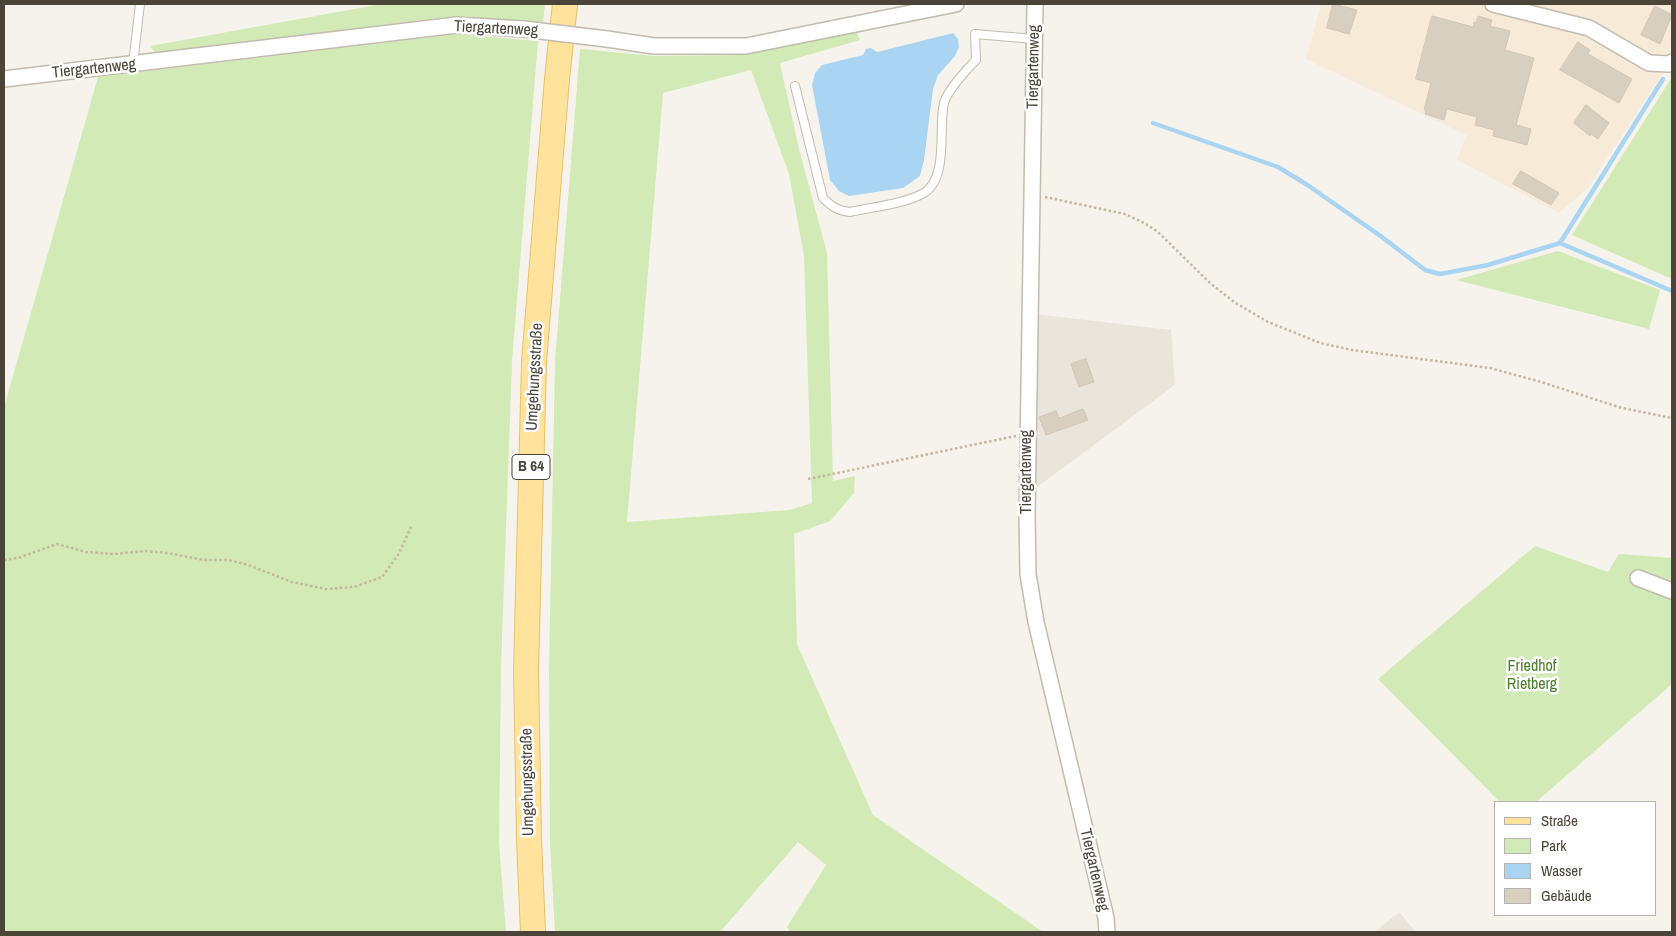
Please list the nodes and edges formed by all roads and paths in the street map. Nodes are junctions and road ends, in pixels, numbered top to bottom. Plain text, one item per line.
1 (140, 4) edge
2 (565, 4) edge
3 (956, 4) edge
4 (1035, 4) edge
5 (1493, 4) edge
6 (1034, 39) junction
7 (1672, 62) edge
8 (133, 64) junction
9 (4, 79) edge
10 (795, 86) dead end
11 (1032, 194) junction
12 (1672, 418) edge
13 (1027, 434) junction
14 (808, 479) dead end
15 (412, 525) dead end
16 (4, 560) edge
17 (1638, 578) dead end
18 (1672, 590) edge
19 (533, 932) edge
20 (1107, 932) edge

1 - 8 lane
2 - 19 main road, Umgehungsstraße / B 64
3 - 8 street, Tiergartenweg, bridge
4 - 6 street, Tiergartenweg
5 - 7 street
6 - 10 lane
6 - 11 street, Tiergartenweg
8 - 9 street, Tiergartenweg
11 - 12 path
11 - 13 street, Tiergartenweg
13 - 14 path
13 - 20 street, Tiergartenweg
15 - 16 path
17 - 18 street

